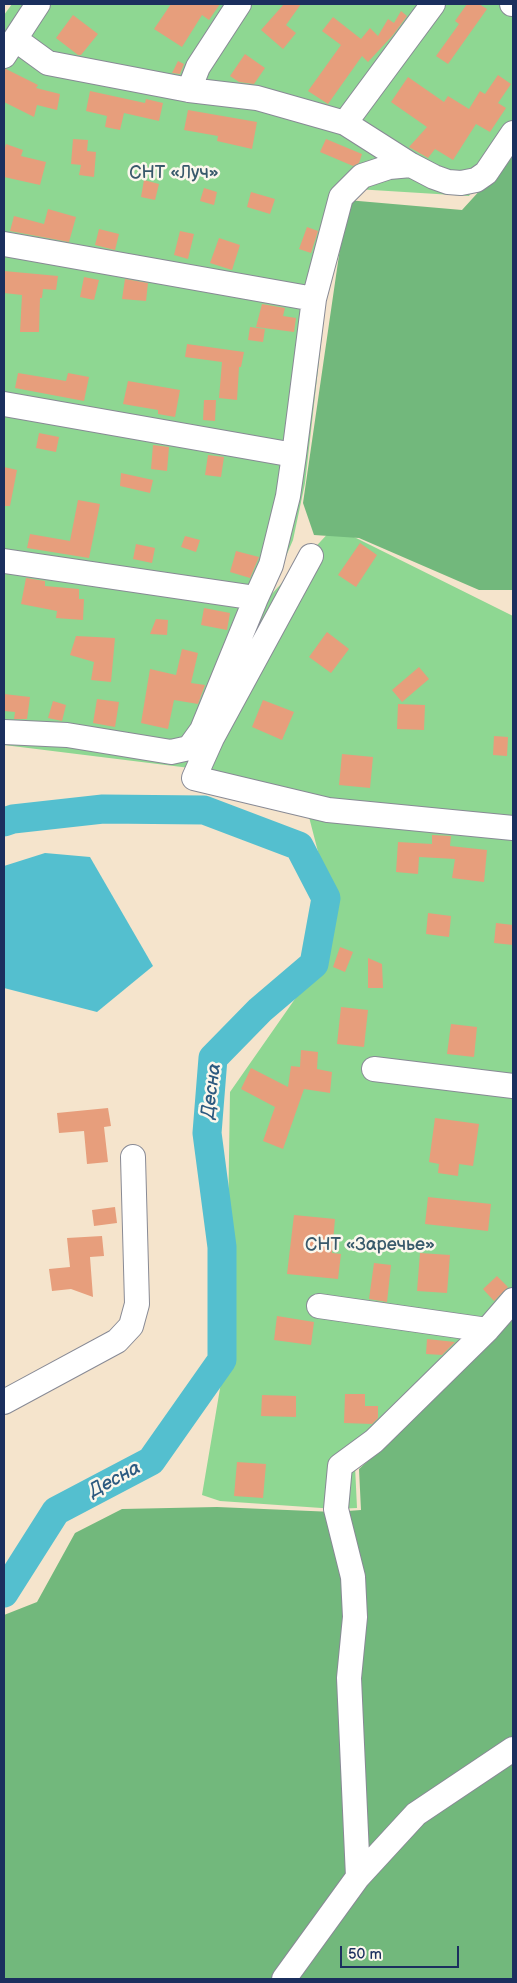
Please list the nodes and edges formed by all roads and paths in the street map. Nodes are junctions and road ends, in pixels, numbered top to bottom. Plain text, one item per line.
1 (38, 4) edge
2 (239, 4) edge
3 (433, 4) edge
4 (9, 47) edge
5 (189, 90) junction
6 (344, 123) junction
7 (513, 134) edge
8 (411, 165) junction
9 (4, 244) edge
10 (314, 299) junction
11 (4, 404) edge
12 (294, 455) junction
13 (310, 556) dead end
14 (4, 561) edge
15 (256, 598) junction
16 (4, 732) edge
17 (513, 828) edge
18 (374, 1069) dead end
19 (513, 1086) edge
20 (133, 1157) dead end
21 (513, 1300) edge
22 (319, 1306) dead end
23 (487, 1330) junction
24 (4, 1402) edge
25 (513, 1749) edge
26 (358, 1877) junction
27 (284, 1979) edge

1 - 4 street
2 - 5 street
3 - 6 street
4 - 5 street
5 - 6 street
6 - 8 street
7 - 8 street
8 - 10 street
9 - 10 street
10 - 12 street
11 - 12 street
12 - 15 street
13 - 17 street
14 - 15 street
15 - 16 street
18 - 19 street
20 - 24 street
21 - 23 street
22 - 23 street
23 - 26 street
25 - 26 street
26 - 27 street

